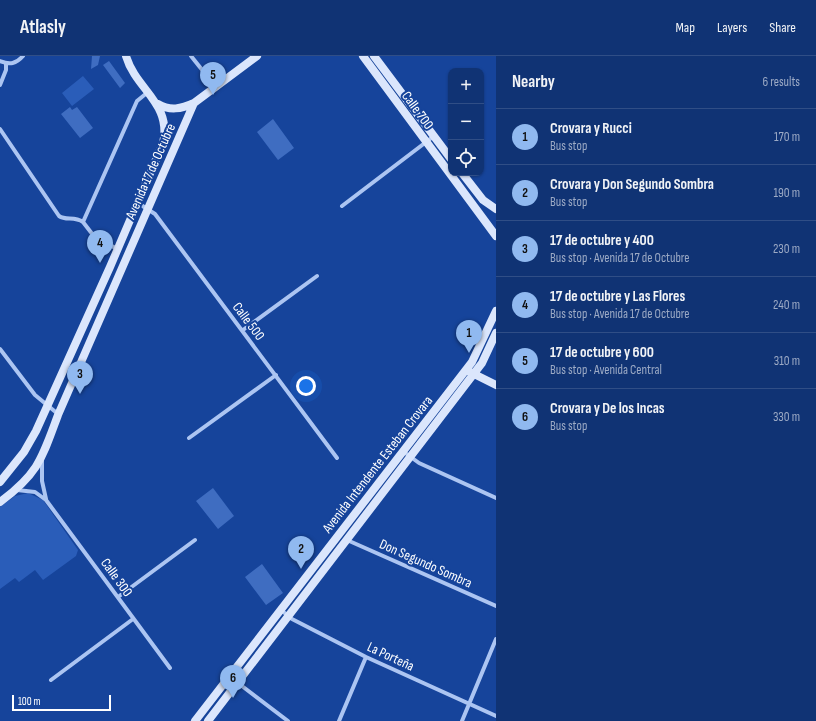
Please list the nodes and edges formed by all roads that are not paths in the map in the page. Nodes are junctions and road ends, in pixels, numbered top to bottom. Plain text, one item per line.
1 (23, 56) edge
2 (121, 56) edge
3 (126, 56) edge
4 (191, 56) edge
5 (257, 56) edge
6 (375, 56) edge
7 (365, 59) edge
8 (0, 61) edge
9 (6, 64) junction
10 (131, 69) junction
11 (0, 85) edge
12 (215, 86) junction
13 (148, 91) junction
14 (194, 103) junction
15 (158, 104) junction
16 (0, 129) edge
17 (434, 136) junction
18 (426, 142) junction
19 (448, 155) edge
20 (464, 176) edge
21 (138, 203) junction
22 (342, 206) dead end
23 (148, 208) junction
24 (496, 209) edge
25 (83, 222) junction
26 (496, 236) edge
27 (117, 249) junction
28 (317, 276) dead end
29 (496, 311) edge
30 (243, 330) junction
31 (496, 333) edge
32 (0, 349) edge
33 (466, 369) junction
34 (474, 374) junction
35 (276, 375) junction
36 (496, 385) edge
37 (46, 406) junction
38 (58, 415) junction
39 (189, 438) dead end
40 (407, 454) junction
41 (42, 458) junction
42 (337, 458) dead end
43 (0, 482) edge
44 (17, 490) junction
45 (496, 498) edge
46 (1, 499) edge
47 (46, 500) junction
48 (195, 540) dead end
49 (347, 540) junction
50 (118, 597) junction
51 (496, 606) edge
52 (281, 610) junction
53 (288, 616) junction
54 (133, 619) junction
55 (496, 639) edge
56 (366, 657) junction
57 (170, 668) dead end
58 (51, 680) dead end
59 (238, 683) junction
60 (469, 704) junction
61 (496, 716) edge
62 (195, 721) edge
63 (208, 721) edge
64 (288, 721) edge
65 (339, 721) edge
66 (462, 721) edge

1 - 9 street
2 - 10 street
3 - 10 main road, Avenida 17 de Octubre
4 - 12 street
5 - 12 main road
6 - 7 street
6 - 17 main road, Calle 700
7 - 18 main road, Calle 700
8 - 9 street
9 - 11 street
10 - 13 main road, Avenida 17 de Octubre
12 - 14 main road
13 - 15 main road, Avenida 17 de Octubre
13 - 25 street
14 - 15 main road
14 - 23 main road, Avenida 17 de Octubre
15 - 21 main road, Avenida 17 de Octubre
16 - 25 street
17 - 18 street
17 - 19 main road, Calle 700
18 - 22 street
18 - 26 main road, Calle 700
20 - 24 main road
21 - 23 street, Calle 500
21 - 27 main road, Avenida 17 de Octubre
23 - 30 street, Calle 500
23 - 38 main road, Avenida 17 de Octubre
25 - 27 street
27 - 37 main road, Avenida 17 de Octubre
28 - 30 street
29 - 33 main road, Avenida Intendente Esteban Crovara
30 - 35 street, Calle 500
31 - 34 main road, Avenida Intendente Esteban Crovara
32 - 37 street
33 - 34 main road
33 - 40 main road, Avenida Intendente Esteban Crovara
34 - 36 main road
34 - 40 main road, Avenida Intendente Esteban Crovara
35 - 39 street
35 - 42 street, Calle 500
37 - 38 street
37 - 43 main road, Avenida 17 de Octubre
38 - 41 main road, Avenida 17 de Octubre
40 - 45 street
40 - 49 main road, Avenida Intendente Esteban Crovara
40 - 52 main road, Avenida Intendente Esteban Crovara
41 - 44 main road, Avenida 17 de Octubre
41 - 47 street
44 - 46 main road, Avenida 17 de Octubre
44 - 47 street
47 - 50 street, Calle 300
48 - 50 street
49 - 51 street, Don Segundo Sombra
49 - 53 main road, Avenida Intendente Esteban Crovara
50 - 54 street, Calle 300
52 - 53 street, La Porteña
52 - 62 main road, Avenida Intendente Esteban Crovara
53 - 56 street, La Porteña
53 - 59 main road, Avenida Intendente Esteban Crovara
54 - 57 street, Calle 300
54 - 58 street
55 - 60 street
56 - 60 street, La Porteña
56 - 65 street
59 - 63 main road, Avenida Intendente Esteban Crovara
59 - 64 street
60 - 61 street, La Porteña
60 - 66 street

